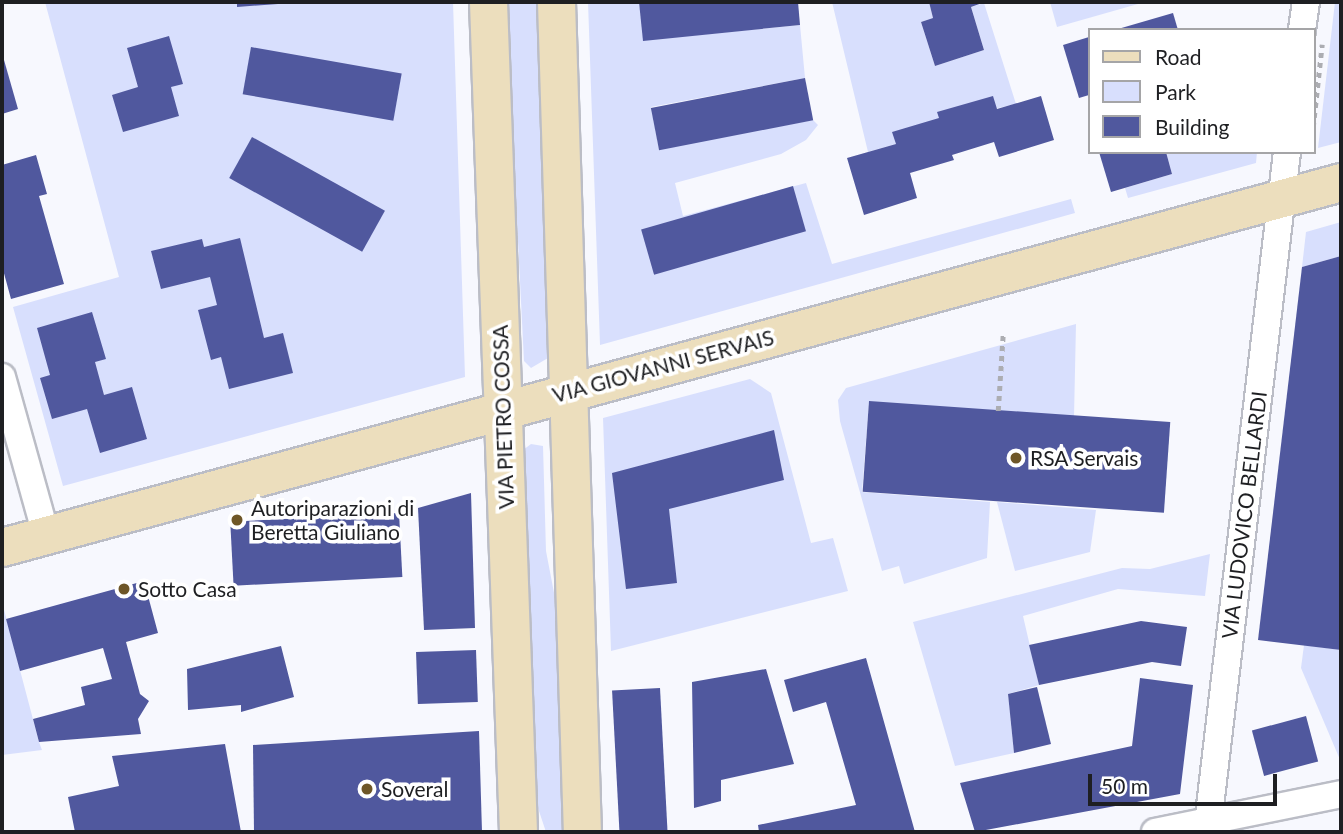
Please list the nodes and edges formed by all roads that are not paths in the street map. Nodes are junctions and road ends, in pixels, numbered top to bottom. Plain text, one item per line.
1 (488, 2) edge
2 (556, 2) edge
3 (1306, 2) edge
4 (1312, 28) edge
5 (1287, 154) edge
6 (1341, 182) edge
7 (1282, 198) junction
8 (2, 377) edge
9 (569, 391) junction
10 (503, 410) junction
11 (46, 535) junction
12 (2, 547) edge
13 (1341, 794) edge
14 (1208, 827) edge
15 (518, 832) edge
16 (582, 832) edge
17 (1155, 832) edge

1 - 10 main road, VIA PIETRO COSSA
2 - 9 main road
3 - 4 street
5 - 7 street
6 - 7 main road, VIA GIOVANNI SERVAIS
7 - 9 main road, VIA GIOVANNI SERVAIS
7 - 14 street, VIA LUDOVICO BELLARDI
8 - 11 street
9 - 10 main road, VIA GIOVANNI SERVAIS
9 - 16 main road
10 - 11 main road, VIA GIOVANNI SERVAIS
10 - 15 main road, VIA PIETRO COSSA
11 - 12 main road, VIA GIOVANNI SERVAIS
13 - 14 street
14 - 17 street

